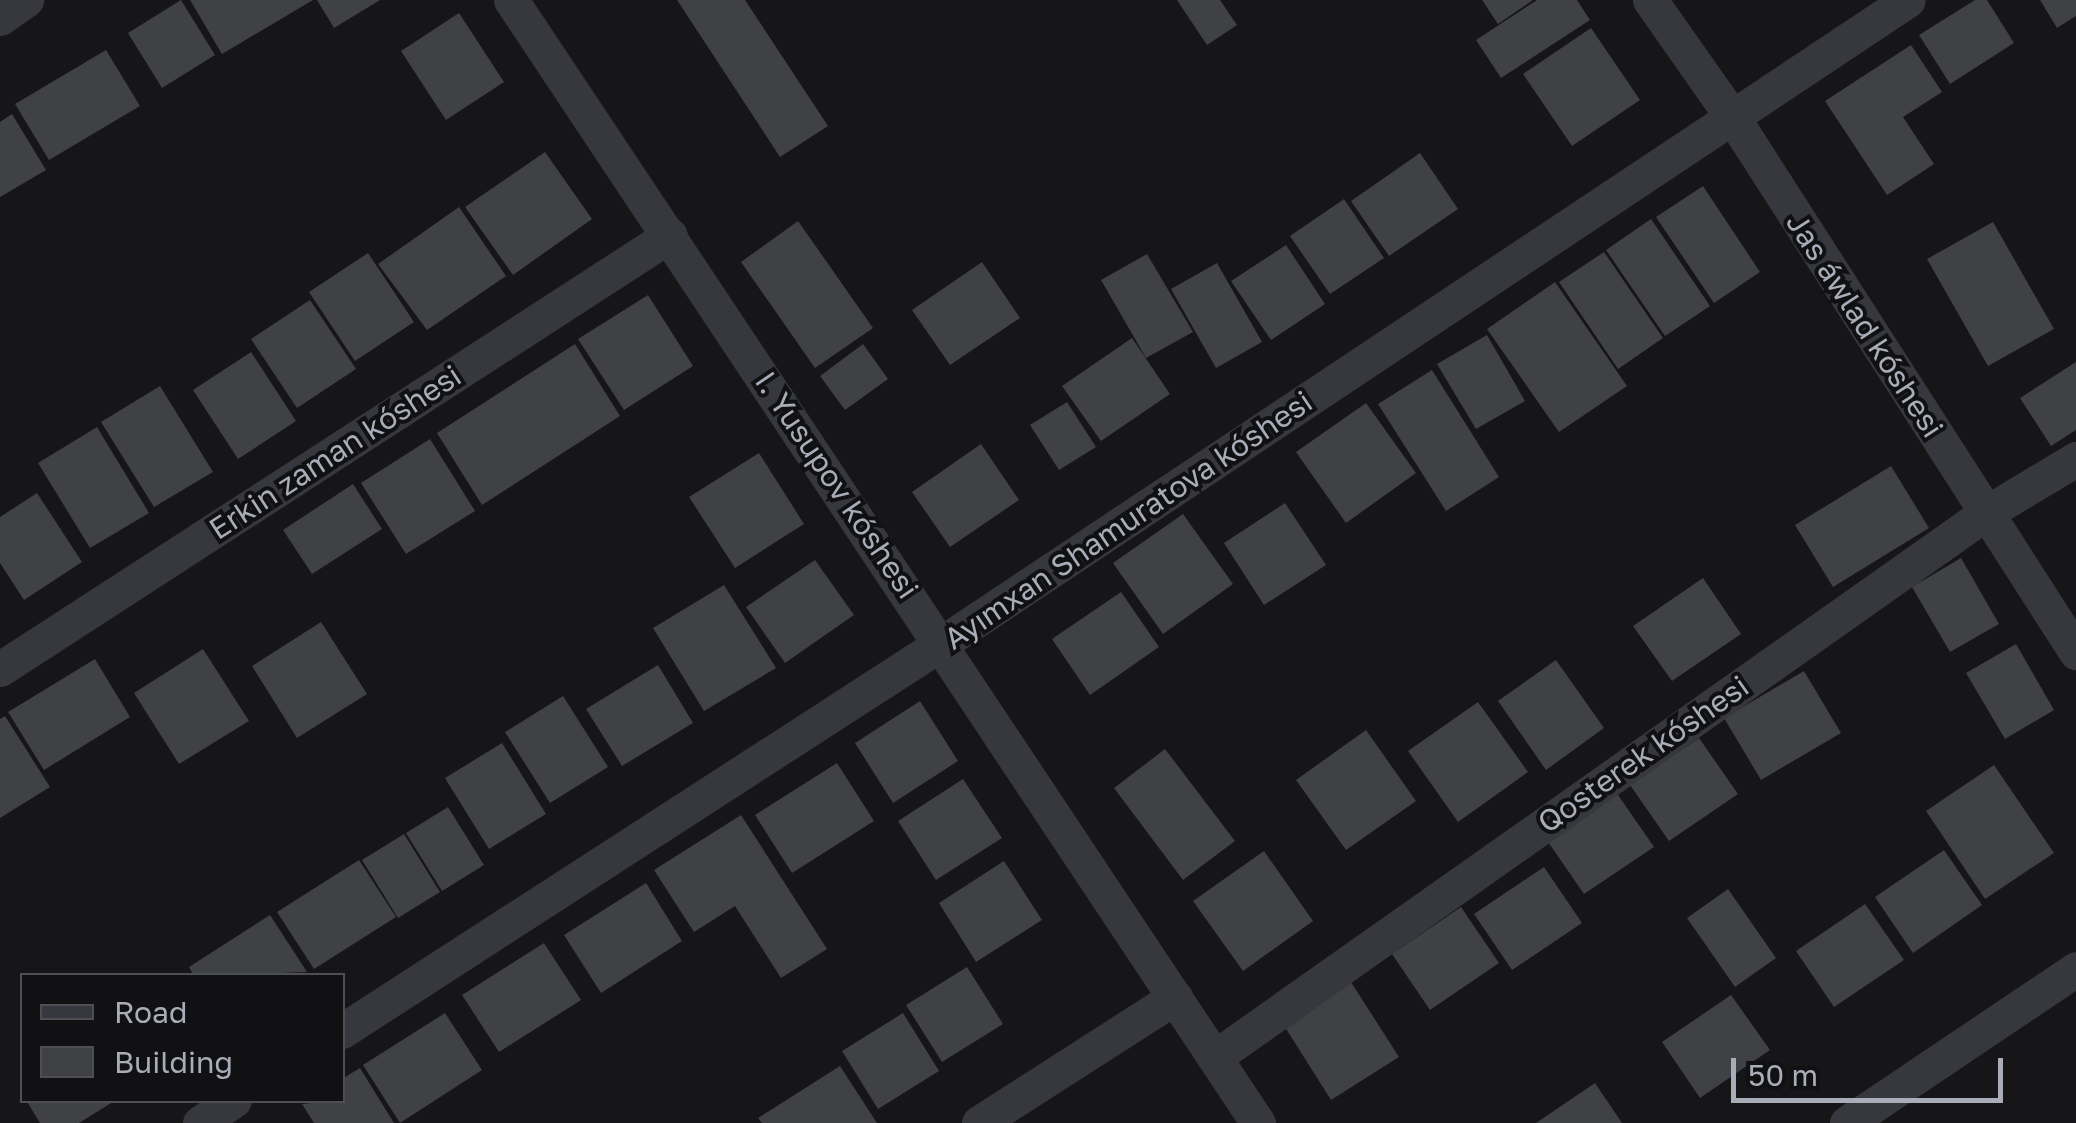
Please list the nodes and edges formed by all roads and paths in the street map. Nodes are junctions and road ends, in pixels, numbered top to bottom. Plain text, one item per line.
1 (26, 0) edge
2 (511, 0) edge
3 (1650, 0) edge
4 (1908, 0) edge
5 (0, 18) edge
6 (1732, 118) junction
7 (670, 236) junction
8 (2076, 458) edge
9 (1986, 513) junction
10 (942, 643) junction
11 (2076, 652) edge
12 (0, 669) edge
13 (2076, 969) edge
14 (1175, 996) junction
15 (345, 1029) edge
16 (1215, 1057) junction
17 (230, 1103) edge
18 (200, 1123) edge
19 (979, 1123) edge
20 (1258, 1123) edge
21 (1847, 1123) edge

1 - 5 street
2 - 7 street, I. Yusupov kóshesi
3 - 6 street, Jas áwlad kóshesi
4 - 6 street, Ayımxan Shamuratova kóshesi
6 - 9 street, Jas áwlad kóshesi
6 - 10 street, Ayımxan Shamuratova kóshesi
7 - 10 street, I. Yusupov kóshesi
7 - 12 street, Erkin zaman kóshesi
8 - 9 street, Qosterek kóshesi
9 - 11 street, Jas áwlad kóshesi
9 - 16 street, Qosterek kóshesi
10 - 14 street, I. Yusupov kóshesi
10 - 15 street, Ayımxan Shamuratova kóshesi
13 - 21 street
14 - 16 street, I. Yusupov kóshesi
14 - 19 street
16 - 20 street, I. Yusupov kóshesi
17 - 18 street

